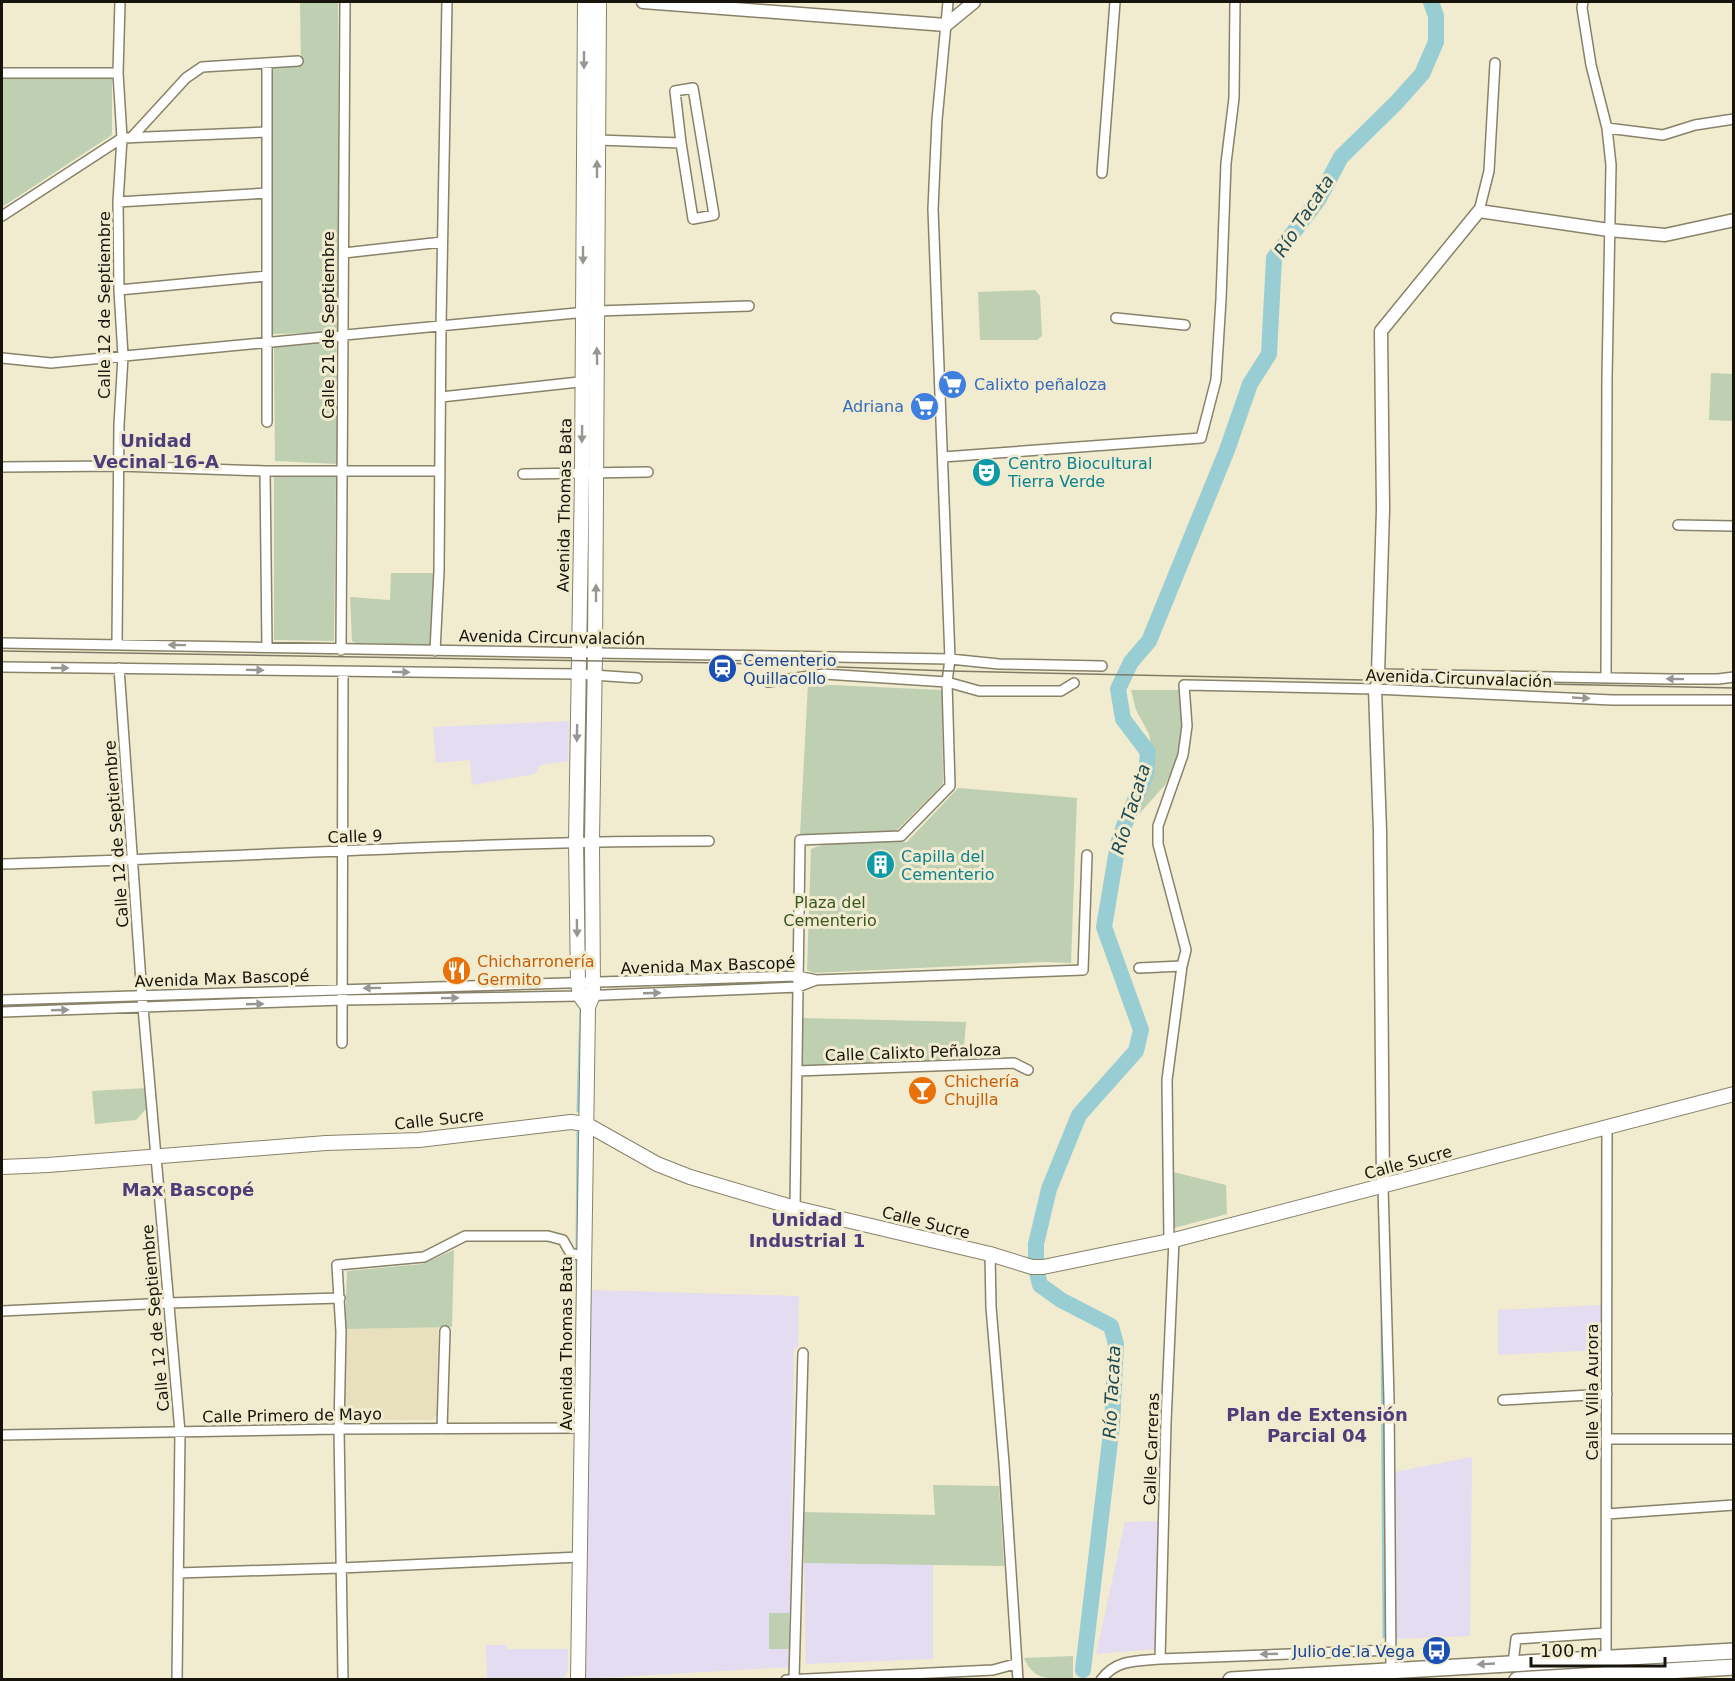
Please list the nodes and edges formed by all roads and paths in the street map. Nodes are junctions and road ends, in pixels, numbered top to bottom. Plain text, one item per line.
1 (120, 2) edge
2 (345, 2) edge
3 (447, 2) edge
4 (585, 2) edge
5 (598, 2) edge
6 (643, 2) edge
7 (948, 2) edge
8 (974, 2) edge
9 (1115, 2) edge
10 (1234, 2) edge
11 (1583, 2) edge
12 (784, 7) edge
13 (946, 25) junction
14 (298, 61) dead end
15 (267, 63) junction
16 (1495, 63) dead end
17 (2, 73) edge
18 (118, 73) junction
19 (1734, 119) edge
20 (1607, 128) junction
21 (267, 132) junction
22 (127, 138) junction
23 (598, 140) junction
24 (681, 143) junction
25 (1102, 172) dead end
26 (267, 193) junction
27 (118, 202) junction
28 (1479, 211) junction
29 (2, 216) edge
30 (1734, 220) edge
31 (1610, 230) junction
32 (442, 242) junction
33 (344, 253) junction
34 (267, 276) junction
35 (119, 290) junction
36 (750, 306) dead end
37 (597, 311) junction
38 (582, 313) junction
39 (1116, 318) dead end
40 (1185, 325) dead end
41 (441, 326) junction
42 (343, 335) junction
43 (267, 342) junction
44 (123, 356) junction
45 (2, 358) edge
46 (597, 380) junction
47 (582, 382) junction
48 (441, 397) junction
49 (267, 422) dead end
50 (943, 457) junction
51 (119, 466) junction
52 (2, 467) edge
53 (343, 470) junction
54 (266, 471) junction
55 (440, 471) junction
56 (648, 472) dead end
57 (523, 474) dead end
58 (582, 474) junction
59 (596, 474) junction
60 (1678, 525) dead end
61 (1734, 526) edge
62 (2, 643) edge
63 (117, 644) junction
64 (267, 647) junction
65 (341, 650) junction
66 (435, 651) junction
67 (579, 652) junction
68 (596, 652) junction
69 (950, 659) junction
70 (1102, 666) dead end
71 (2, 668) edge
72 (119, 668) junction
73 (343, 672) junction
74 (578, 674) junction
75 (1378, 674) junction
76 (595, 675) junction
77 (1606, 677) junction
78 (1734, 677) edge
79 (638, 678) dead end
80 (768, 682) dead end
81 (947, 682) junction
82 (1074, 683) dead end
83 (1184, 685) joint
84 (1376, 689) junction
85 (1734, 700) edge
86 (592, 841) junction
87 (710, 841) dead end
88 (576, 842) junction
89 (342, 852) junction
90 (1087, 855) dead end
91 (132, 860) junction
92 (2, 864) edge
93 (1182, 966) junction
94 (1139, 968) dead end
95 (798, 975) junction
96 (816, 980) junction
97 (798, 987) junction
98 (343, 989) junction
99 (586, 993) junction
100 (142, 996) junction
101 (2, 1000) edge
102 (342, 1000) junction
103 (143, 1008) junction
104 (2, 1012) edge
105 (342, 1043) dead end
106 (1028, 1070) dead end
107 (797, 1071) junction
108 (1734, 1094) edge
109 (586, 1124) junction
110 (1607, 1127) junction
111 (156, 1156) junction
112 (2, 1167) edge
113 (1383, 1186) junction
114 (795, 1208) junction
115 (1172, 1240) junction
116 (990, 1254) junction
117 (584, 1255) junction
118 (340, 1298) junction
119 (168, 1303) junction
120 (2, 1311) edge
121 (445, 1332) dead end
122 (802, 1353) dead end
123 (1607, 1394) junction
124 (1503, 1400) dead end
125 (582, 1428) junction
126 (339, 1429) junction
127 (442, 1429) junction
128 (180, 1432) junction
129 (2, 1435) edge
130 (1606, 1439) junction
131 (1734, 1439) edge
132 (1734, 1505) edge
133 (1607, 1514) junction
134 (580, 1557) junction
135 (341, 1568) junction
136 (178, 1573) junction
137 (1605, 1633) junction
138 (1391, 1650) junction
139 (1734, 1651) edge
140 (1606, 1658) junction
141 (1160, 1659) junction
142 (1513, 1663) junction
143 (1016, 1664) junction
144 (1734, 1667) edge
145 (1391, 1670) junction
146 (1610, 1677) edge
147 (794, 1679) edge
148 (177, 1680) edge
149 (343, 1680) edge
150 (578, 1680) edge
151 (786, 1680) edge
152 (1018, 1680) edge
153 (1101, 1680) edge
154 (1231, 1680) edge
155 (1517, 1680) edge

1 - 18 street, Calle 12 de Septiembre
2 - 33 street, Calle 21 de Septiembre
3 - 32 street
4 -> 38 main road, Avenida Thomas Bata
5 - 23 main road, Avenida Thomas Bata
6 - 12 street
7 - 13 street
8 - 13 street
9 - 25 street
10 - 50 street
11 - 20 street
12 - 13 street
13 - 50 street
14 - 15 street
15 - 21 street
15 - 22 street
16 - 28 street
17 - 18 street
18 - 22 street, Calle 12 de Septiembre
19 - 20 street
20 - 31 street
21 - 22 street
21 - 26 street
22 - 27 street, Calle 12 de Septiembre
22 - 29 street
23 - 24 street
37 -> 23 main road, Avenida Thomas Bata
24 - 24 street
26 - 27 street
26 - 34 street
27 - 35 street, Calle 12 de Septiembre
28 - 31 street
28 - 75 street
30 - 31 street
31 - 77 street
32 - 33 street
32 - 41 street
33 - 42 street, Calle 21 de Septiembre
34 - 35 street
34 - 43 street
35 - 44 street, Calle 12 de Septiembre
36 - 37 street
37 - 38 street
46 -> 37 main road, Avenida Thomas Bata
38 - 41 street
38 - 47 main road, Avenida Thomas Bata
39 - 40 street
41 - 42 street
41 - 48 street
42 - 43 street
42 - 53 street, Calle 21 de Septiembre
43 - 44 street
43 - 49 street
44 - 45 street
44 - 51 street, Calle 12 de Septiembre
46 - 47 street
46 - 59 main road, Avenida Thomas Bata
47 - 48 street
47 -> 58 main road, Avenida Thomas Bata
48 - 55 street
50 - 69 street
51 - 52 street
51 - 54 street
51 - 63 street, Calle 12 de Septiembre
53 - 54 street
53 - 55 street
53 - 65 street, Calle 21 de Septiembre
54 - 64 street
55 - 66 street
56 - 59 street
57 - 58 street
58 - 59 street
58 - 67 main road, Avenida Thomas Bata
68 -> 59 main road, Avenida Thomas Bata
60 - 61 street
62 - 63 street, Avenida Circunvalación
64 -> 63 street, Avenida Circunvalación
64 - 65 street, Avenida Circunvalación
65 - 66 street, Avenida Circunvalación
66 - 67 street, Avenida Circunvalación
67 - 68 street, Avenida Circunvalación
67 - 74 main road, Avenida Thomas Bata
68 - 69 street, Avenida Circunvalación
68 - 76 main road, Avenida Thomas Bata
69 - 70 street, Avenida Circunvalación
69 - 81 street
71 -> 72 street
72 -> 73 street
72 - 91 street, Calle 12 de Septiembre
73 -> 74 street
73 - 89 street
74 - 76 street
74 -> 88 main road, Avenida Thomas Bata
75 - 77 street, Avenida Circunvalación
75 - 84 street
76 - 79 street
76 - 86 main road, Avenida Thomas Bata
78 -> 77 street, Avenida Circunvalación
80 - 81 street
81 - 82 street
81 - 95 street
83 - 84 street, Avenida Circunvalación
83 - 93 street, Calle Carreras
84 -> 85 street, Avenida Circunvalación
84 - 113 street
86 - 87 street, Calle 9
86 - 88 street, Calle 9
86 - 99 main road, Avenida Thomas Bata
88 - 89 street, Calle 9
88 -> 99 main road, Avenida Thomas Bata
89 - 91 street, Calle 9
89 - 98 street
90 - 96 street
91 - 92 street, Calle 9
91 - 100 street, Calle 12 de Septiembre
93 - 94 street
93 - 115 street, Calle Carreras
95 - 96 street, Avenida Max Bascopé
95 - 97 street
95 - 99 street, Avenida Max Bascopé
96 - 97 street, Avenida Max Bascopé
99 -> 97 street, Avenida Max Bascopé
97 - 107 street
99 -> 98 street, Avenida Max Bascopé
98 - 100 street, Avenida Max Bascopé
98 - 102 street
102 -> 99 street, Avenida Max Bascopé
99 - 109 main road, Avenida Thomas Bata
100 - 101 street, Avenida Max Bascopé
100 - 103 street, Calle 12 de Septiembre
103 -> 102 street, Avenida Max Bascopé
102 - 105 street
104 -> 103 street, Avenida Max Bascopé
103 - 111 street, Calle 12 de Septiembre
106 - 107 street, Calle Calixto Peñaloza
107 - 114 street
108 - 110 main road, Calle Sucre
109 - 111 main road, Calle Sucre
109 - 114 main road, Calle Sucre
109 - 117 main road, Avenida Thomas Bata
110 - 113 main road, Calle Sucre
110 - 123 street, Calle Villa Aurora
111 - 112 main road, Calle Sucre
111 - 119 street, Calle 12 de Septiembre
113 - 115 main road, Calle Sucre
113 - 138 street
114 - 116 main road, Calle Sucre
115 - 116 main road, Calle Sucre
115 - 141 street, Calle Carreras
116 - 143 street
117 - 118 street
117 - 125 main road, Avenida Thomas Bata
118 - 119 street
118 - 126 street
119 - 120 street
119 - 128 street, Calle 12 de Septiembre
121 - 127 street
122 - 147 street
123 - 124 street
123 - 130 street, Calle Villa Aurora
125 - 127 street, Calle Primero de Mayo
125 - 134 main road, Avenida Thomas Bata
126 - 127 street, Calle Primero de Mayo
126 - 128 street, Calle Primero de Mayo
126 - 135 street
128 - 129 street, Calle Primero de Mayo
128 - 136 street, Calle 12 de Septiembre
130 - 131 street
130 - 133 street, Calle Villa Aurora
132 - 133 street
133 - 137 street, Calle Villa Aurora
134 - 135 street
134 - 150 main road, Avenida Thomas Bata
135 - 136 street
135 - 149 street
136 - 148 street, Calle 12 de Septiembre
137 - 140 street, Calle Villa Aurora
137 - 142 street
138 -> 141 street
138 - 145 street
139 - 140 highway
140 - 142 highway
141 - 153 street
142 -> 145 highway
143 - 147 street
143 - 152 street
144 - 146 highway
145 - 154 highway
146 - 155 highway
147 - 151 street

